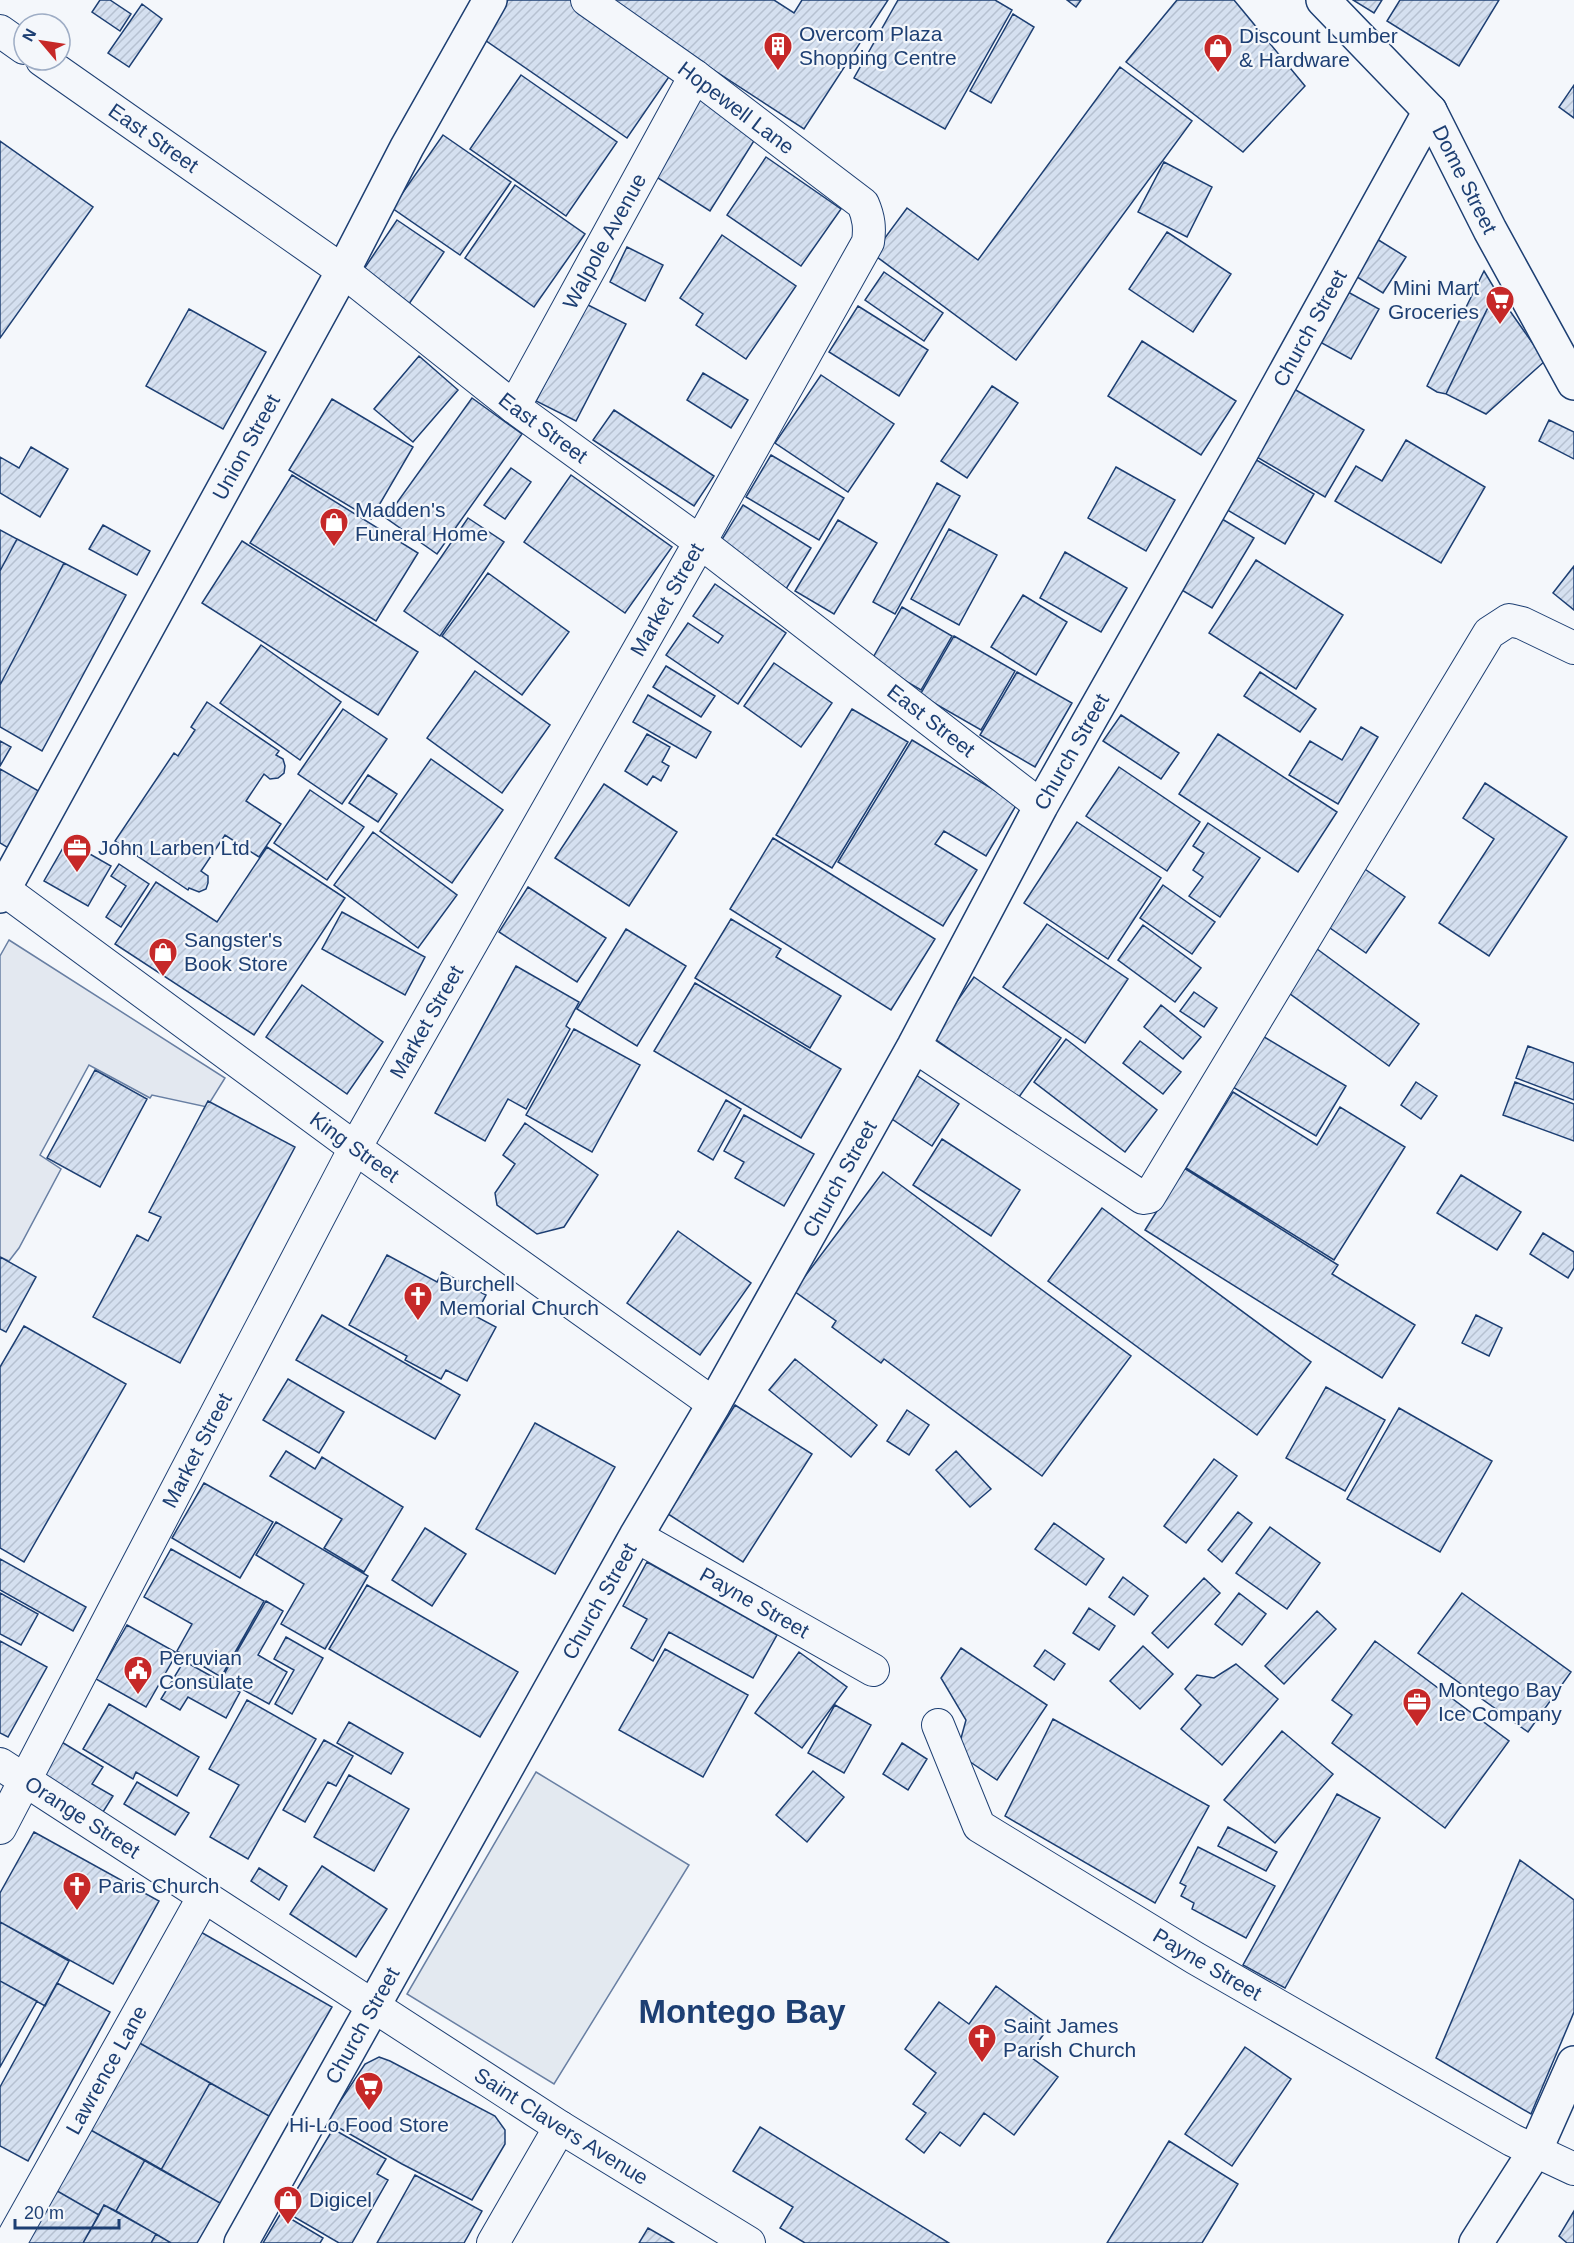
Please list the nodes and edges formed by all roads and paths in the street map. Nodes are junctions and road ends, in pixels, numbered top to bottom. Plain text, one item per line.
1 (490, 0) edge
2 (587, 0) edge
3 (1323, 0) edge
4 (59, 72) edge
5 (695, 76) junction
6 (1430, 111) junction
7 (870, 227) joint
8 (343, 271) junction
9 (1574, 383) edge
10 (514, 407) junction
11 (700, 542) junction
12 (1574, 648) edge
13 (1041, 806) junction
14 (1, 890) edge
15 (914, 1046) junction
16 (355, 1148) junction
17 (714, 1404) junction
18 (636, 1536) junction
19 (873, 1670) dead end
20 (938, 1725) dead end
21 (12, 1773) edge
22 (0, 1828) edge
23 (204, 1896) junction
24 (374, 2008) junction
25 (1574, 2063) edge
26 (560, 2127) junction
27 (1535, 2151) junction
28 (1574, 2169) edge
29 (10, 2243) edge
30 (241, 2243) edge
31 (494, 2243) edge
32 (749, 2243) edge
33 (1476, 2243) edge

1 - 8 street, Union Street
2 - 5 street, Hopewell Lane
3 - 6 street, Dome Street
4 - 8 street, East Street
5 - 7 street, Hopewell Lane
5 - 10 street, Walpole Avenue
6 - 9 street, Dome Street
6 - 13 street, Church Street
7 - 11 street, Market Street
8 - 10 street, East Street
8 - 14 street, Union Street
10 - 11 street, East Street
11 - 13 street, East Street
11 - 16 street, Market Street
12 - 15 street
13 - 15 street, Church Street
14 - 16 street, King Street
15 - 17 street, Church Street
16 - 17 street, King Street
16 - 21 street, Market Street
17 - 18 street, Church Street
18 - 19 street, Payne Street
18 - 24 street, Church Street
20 - 27 street, Payne Street
21 - 22 street, Market Street
21 - 23 street, Orange Street
23 - 24 street, Orange Street
23 - 29 street, Lawrence Lane
24 - 26 street, Saint Clavers Avenue
24 - 30 street, Church Street
25 - 27 street
26 - 31 street
26 - 32 street, Saint Clavers Avenue
27 - 28 street, Payne Street
27 - 33 street

